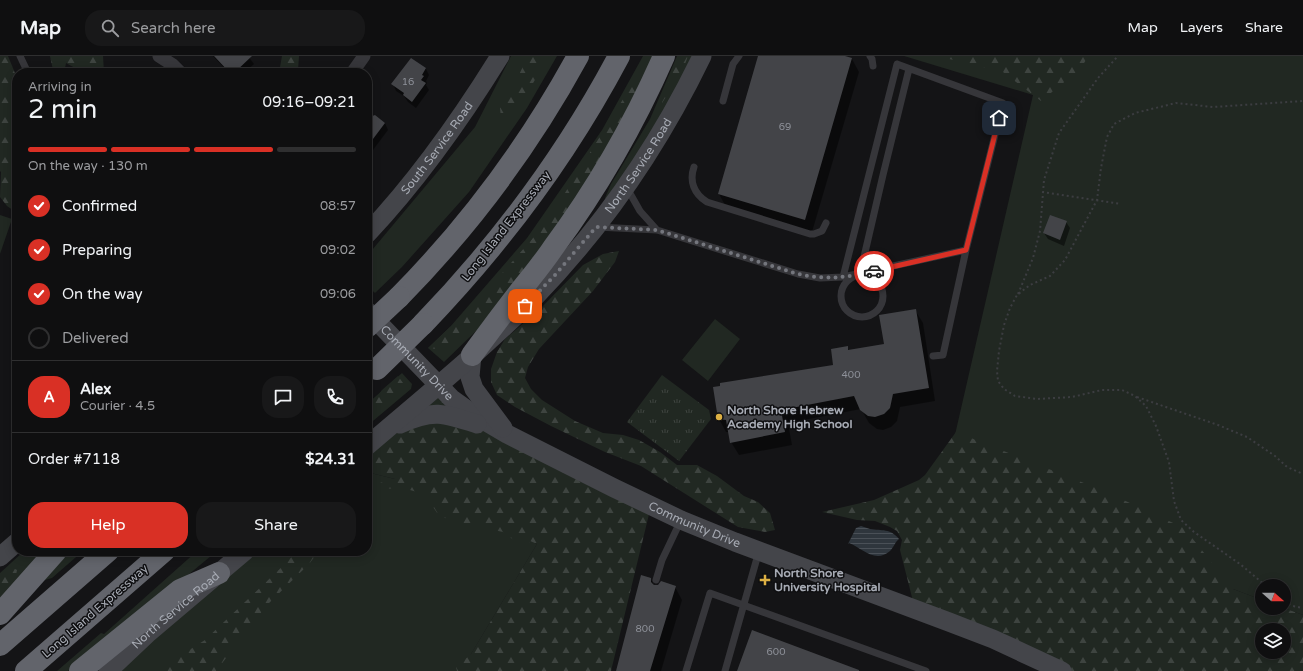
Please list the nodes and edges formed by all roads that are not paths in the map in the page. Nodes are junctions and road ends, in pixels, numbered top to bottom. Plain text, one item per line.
1 (20, 56) edge
2 (159, 56) edge
3 (364, 56) edge
4 (500, 56) edge
5 (578, 56) edge
6 (619, 56) edge
7 (664, 56) edge
8 (702, 56) edge
9 (739, 56) edge
10 (870, 56) edge
11 (873, 66) dead end
12 (26, 68) edge
13 (177, 68) edge
14 (356, 68) edge
15 (909, 69) junction
16 (723, 101) dead end
17 (694, 167) dead end
18 (626, 186) junction
19 (826, 223) dead end
20 (596, 227) junction
21 (372, 228) edge
22 (657, 230) junction
23 (966, 250) junction
24 (860, 274) junction
25 (843, 277) junction
26 (372, 316) edge
27 (372, 322) edge
28 (472, 355) junction
29 (933, 356) dead end
30 (372, 373) edge
31 (438, 385) junction
32 (382, 433) junction
33 (507, 434) junction
34 (372, 442) edge
35 (681, 520) junction
36 (12, 546) edge
37 (759, 551) junction
38 (52, 556) edge
39 (102, 556) edge
40 (158, 556) edge
41 (239, 556) edge
42 (0, 557) edge
43 (219, 573) junction
44 (656, 580) dead end
45 (744, 605) junction
46 (0, 614) edge
47 (0, 645) edge
48 (26, 671) edge
49 (80, 671) edge
50 (108, 671) edge
51 (686, 671) edge
52 (725, 671) edge
53 (926, 671) edge
54 (1060, 671) edge

1 - 12 lane
2 - 13 street
3 - 14 street
4 - 21 main road, South Service Road
5 - 27 highway, bridge
6 - 30 highway, Long Island Expressway, bridge
7 - 28 highway
8 - 18 main road, North Service Road
9 - 16 lane
10 - 11 lane
15 - 23 lane
15 - 24 lane
15 - 25 lane
17 - 19 lane
18 - 20 main road, North Service Road
18 - 22 lane
20 - 22 lane
20 - 28 main road, North Service Road
22 - 25 lane
23 - 24 lane
23 - 29 lane
24 - 24 lane
24 - 25 lane
26 - 31 main road, Community Drive
28 - 31 main road, North Service Road
28 - 33 main road
31 - 32 main road, North Service Road
31 - 33 main road, Community Drive
32 - 33 main road
32 - 34 main road, North Service Road
33 - 35 main road, Community Drive
35 - 37 main road, Community Drive
35 - 44 lane
36 - 42 main road
37 - 45 lane
37 - 54 main road, Community Drive
38 - 46 highway
39 - 47 highway
40 - 48 highway, Long Island Expressway
41 - 43 main road, North Service Road
43 - 49 highway
43 - 50 main road, North Service Road
45 - 51 lane
45 - 52 lane
45 - 53 lane

